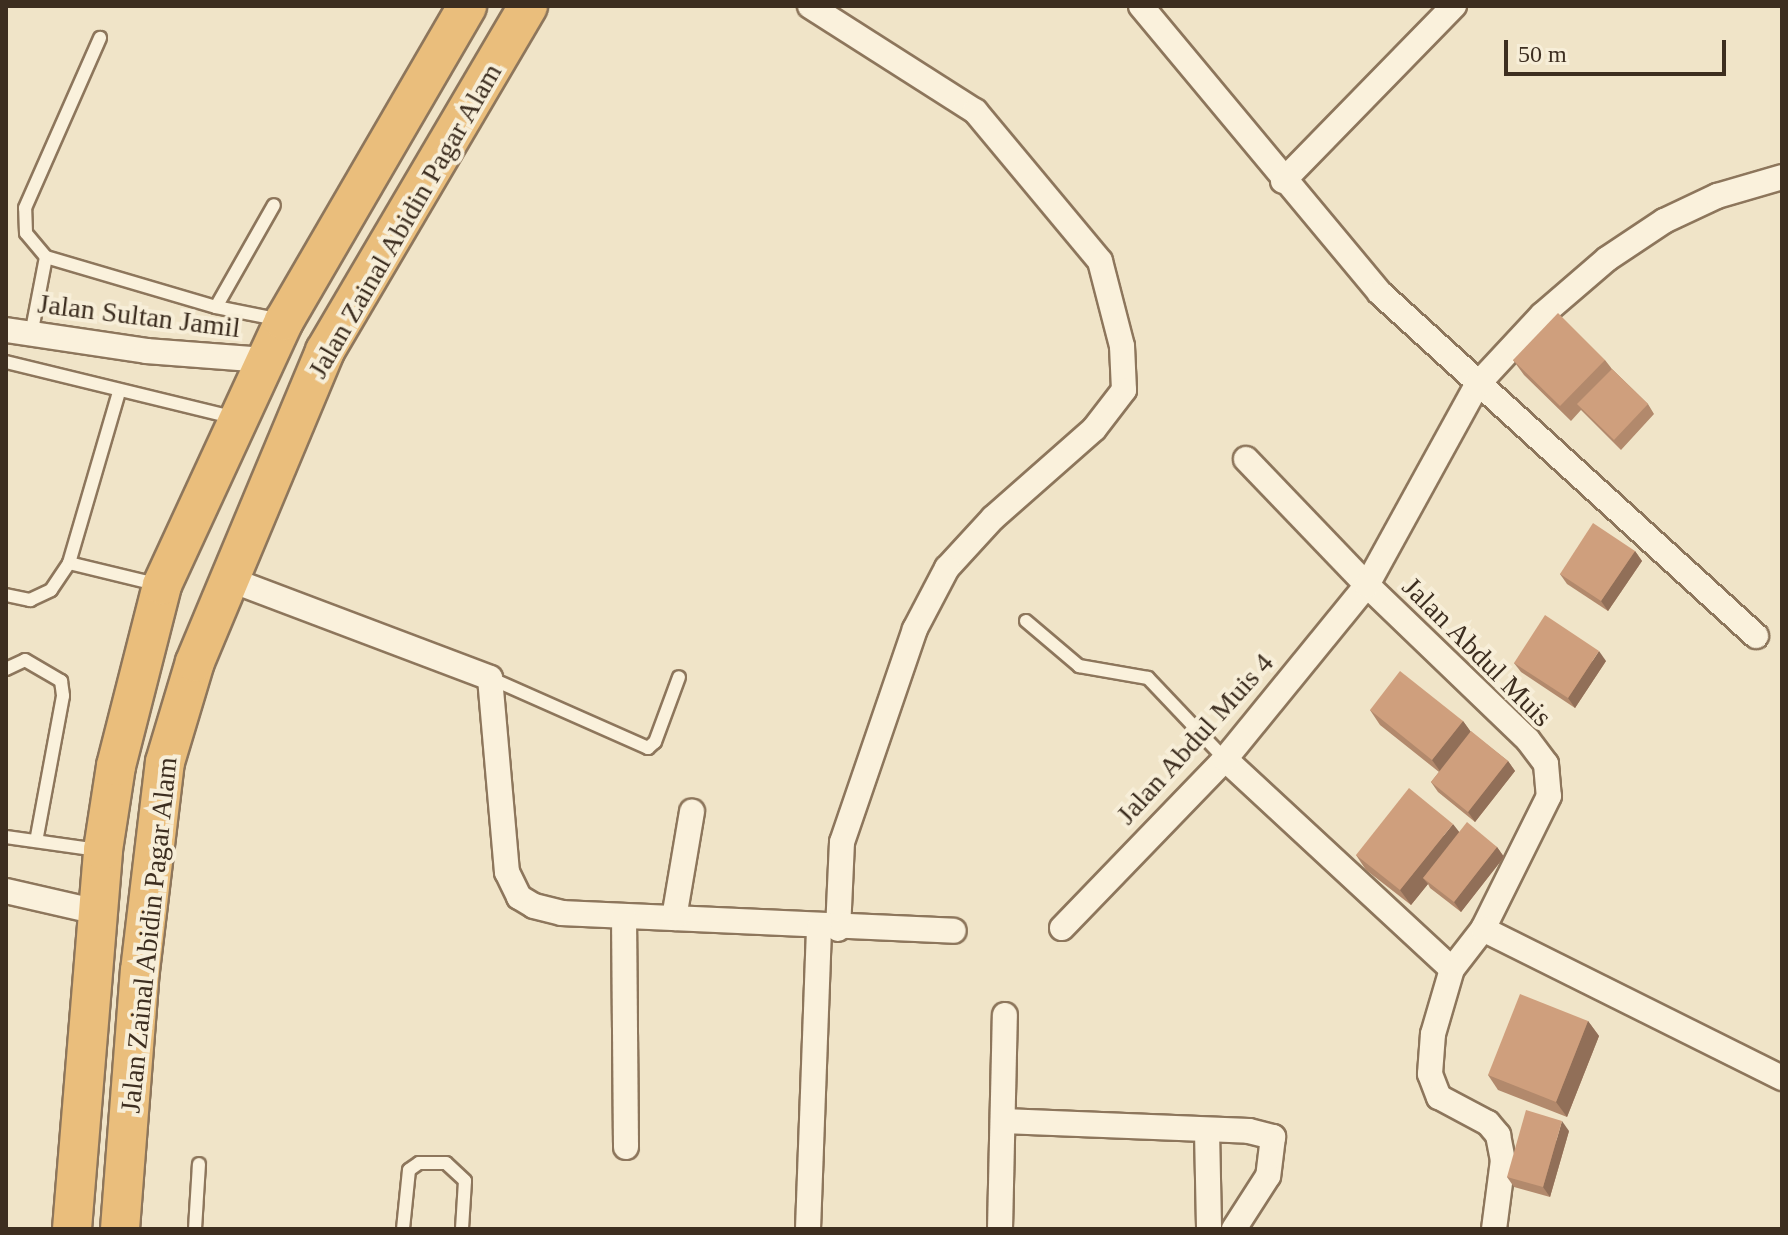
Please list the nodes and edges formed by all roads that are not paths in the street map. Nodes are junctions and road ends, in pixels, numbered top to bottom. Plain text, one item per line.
1 (467, 6) edge
2 (528, 6) edge
3 (810, 6) edge
4 (1141, 6) edge
5 (1454, 6) edge
6 (100, 38) dead end
7 (1782, 177) edge
8 (1283, 181) junction
9 (274, 205) dead end
10 (46, 257) junction
11 (216, 307) junction
12 (284, 321) junction
13 (6, 330) edge
14 (31, 335) junction
15 (265, 360) junction
16 (6, 362) edge
17 (1477, 385) junction
18 (119, 392) junction
19 (238, 419) junction
20 (1246, 459) dead end
21 (69, 563) junction
22 (226, 578) junction
23 (162, 585) junction
24 (1367, 585) junction
25 (6, 595) edge
26 (1026, 621) dead end
27 (1756, 636) dead end
28 (6, 669) edge
29 (679, 677) dead end
30 (490, 678) junction
31 (1225, 759) junction
32 (692, 812) dead end
33 (6, 837) edge
34 (36, 841) junction
35 (103, 850) junction
36 (6, 891) edge
37 (98, 912) junction
38 (624, 916) junction
39 (674, 918) junction
40 (828, 928) junction
41 (1062, 928) dead end
42 (1483, 929) junction
43 (954, 931) dead end
44 (1452, 969) junction
45 (1005, 1015) dead end
46 (1782, 1078) edge
47 (1003, 1121) junction
48 (1207, 1131) junction
49 (626, 1147) dead end
50 (199, 1164) dead end
51 (72, 1229) edge
52 (120, 1229) edge
53 (195, 1229) edge
54 (403, 1229) edge
55 (462, 1229) edge
56 (808, 1229) edge
57 (1000, 1229) edge
58 (1209, 1229) edge
59 (1234, 1229) edge
60 (1494, 1229) edge

1 - 12 highway, Jalan Zainal Abidin Pagar Alam
2 - 22 highway, Jalan Zainal Abidin Pagar Alam
3 - 40 street
4 - 8 street
5 - 8 street
6 - 10 lane
7 - 17 street, Jalan Abdul Muis
8 - 17 street
9 - 11 lane
10 - 11 lane
10 - 14 lane
11 - 12 lane
12 - 15 highway, Jalan Zainal Abidin Pagar Alam
13 - 14 street, Jalan Sultan Jamil
14 - 15 street, Jalan Sultan Jamil
15 - 19 highway, Jalan Zainal Abidin Pagar Alam
16 - 18 lane
17 - 24 street, Jalan Abdul Muis
17 - 27 street
18 - 19 lane
18 - 21 lane
19 - 23 highway, Jalan Zainal Abidin Pagar Alam
20 - 24 street
21 - 23 lane
21 - 25 lane
22 - 30 street
22 - 52 highway, Jalan Zainal Abidin Pagar Alam
23 - 35 highway, Jalan Zainal Abidin Pagar Alam
24 - 31 street, Jalan Abdul Muis 4
24 - 42 street, Jalan Abdul Muis
26 - 31 lane
28 - 34 lane
29 - 30 lane
30 - 38 street
31 - 41 street, Jalan Abdul Muis 4
31 - 44 street
32 - 39 street
33 - 34 lane
34 - 35 lane
35 - 37 highway, Jalan Zainal Abidin Pagar Alam
36 - 37 street
37 - 51 highway, Jalan Zainal Abidin Pagar Alam
38 - 39 street
38 - 49 street
39 - 40 street
40 - 43 street
40 - 56 street
42 - 44 street, Jalan Abdul Muis
42 - 46 street
44 - 60 street
45 - 47 street
47 - 48 street
47 - 57 street
48 - 58 street
48 - 59 street
50 - 53 lane
54 - 55 lane

